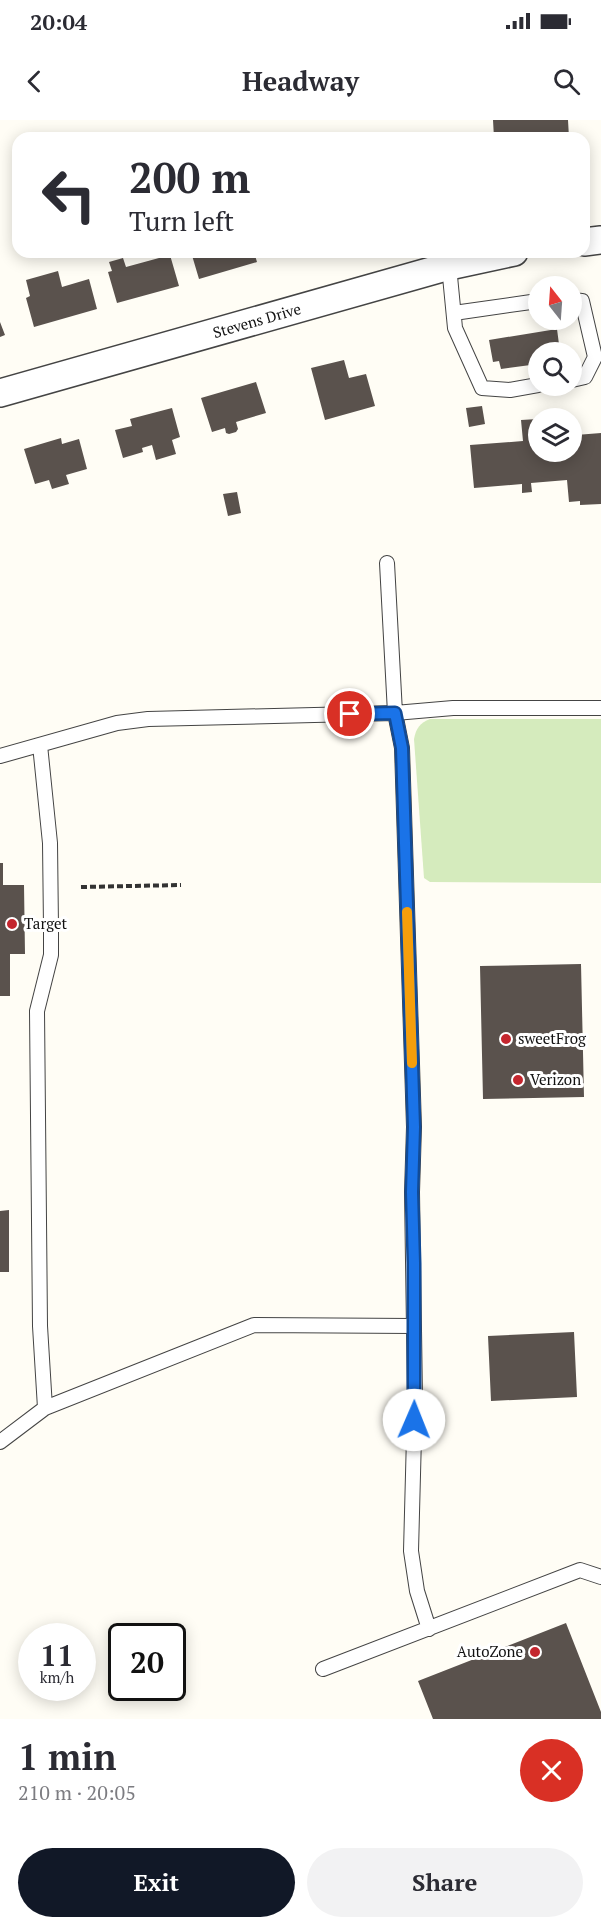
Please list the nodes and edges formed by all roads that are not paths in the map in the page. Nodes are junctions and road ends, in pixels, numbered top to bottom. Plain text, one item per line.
1 (486, 258) edge
2 (449, 266) junction
3 (582, 301) edge
4 (528, 303) edge
5 (454, 314) junction
6 (582, 378) edge
7 (528, 387) edge
8 (0, 393) edge
9 (387, 563) dead end
10 (601, 708) edge
11 (395, 713) junction
12 (40, 745) junction
13 (0, 756) edge
14 (413, 1326) junction
15 (45, 1408) junction
16 (0, 1442) edge
17 (601, 1577) edge
18 (429, 1629) junction
19 (323, 1669) dead end

1 - 2 street, Stevens Drive
2 - 5 lane
2 - 8 street, Stevens Drive
3 - 6 lane
4 - 5 lane
5 - 7 lane
9 - 11 lane
10 - 11 lane
11 - 12 lane
11 - 14 lane
12 - 13 lane
12 - 15 lane
14 - 15 lane
14 - 18 lane
15 - 16 lane
17 - 18 lane
18 - 19 lane

